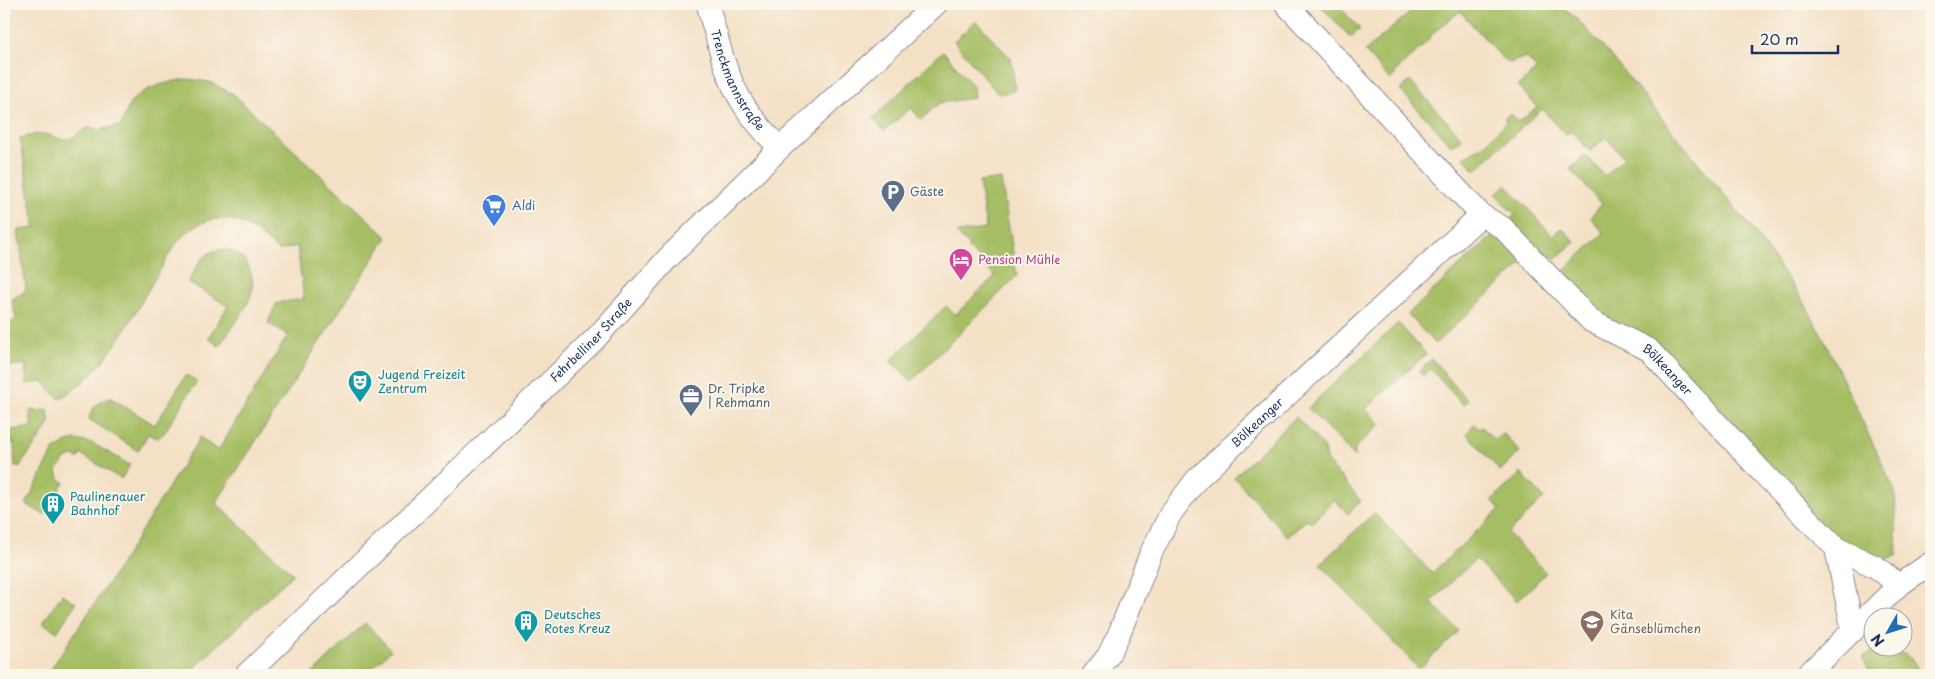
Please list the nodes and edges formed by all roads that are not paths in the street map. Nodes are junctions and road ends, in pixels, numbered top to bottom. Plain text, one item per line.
1 (708, 4) edge
2 (936, 4) edge
3 (1286, 4) edge
4 (780, 148) junction
5 (1482, 215) junction
6 (1836, 548) junction
7 (1931, 563) edge
8 (1899, 585) junction
9 (1853, 631) junction
10 (246, 675) edge
11 (1093, 675) edge
12 (1807, 675) edge

1 - 4 street, Trenckmannstraße
2 - 4 street, Fehrbelliner Straße
3 - 5 street, Bölkeanger
4 - 10 street, Fehrbelliner Straße
5 - 6 street, Bölkeanger
5 - 11 street, Bölkeanger
6 - 8 street, Bölkeanger
6 - 9 street
7 - 8 street
8 - 9 street
9 - 12 street

